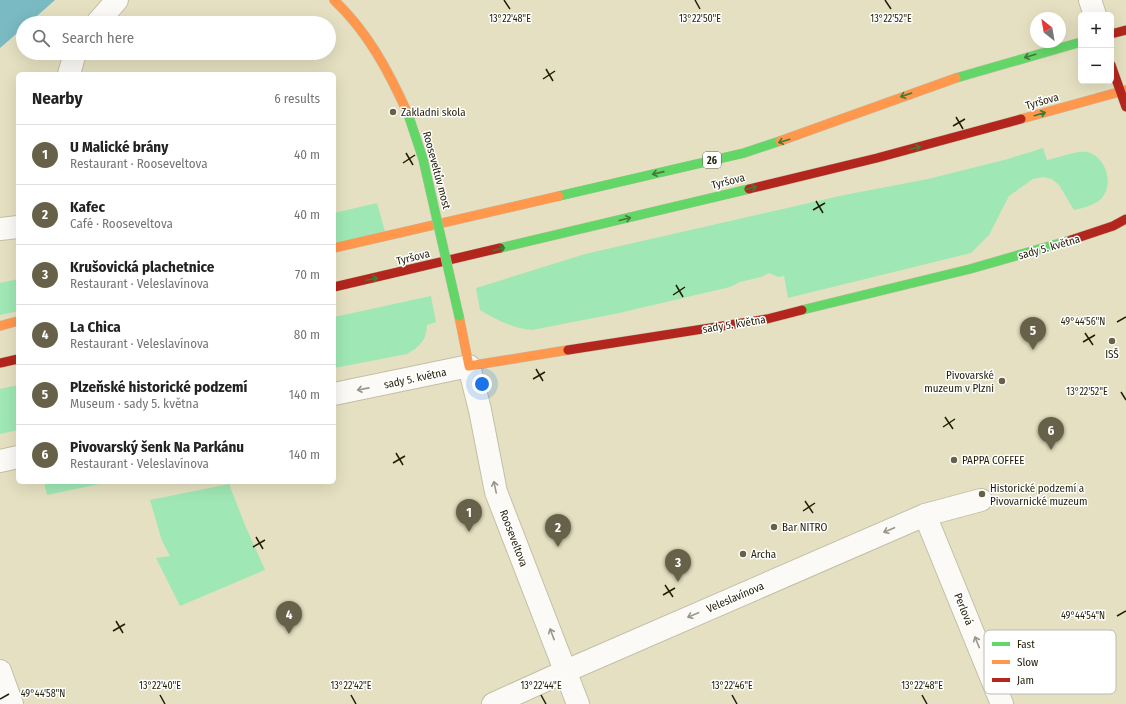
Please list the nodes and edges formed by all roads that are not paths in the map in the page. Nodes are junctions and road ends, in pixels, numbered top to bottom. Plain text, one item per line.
1 (116, 0) edge
2 (334, 0) edge
3 (1090, 0) edge
4 (1094, 12) edge
5 (103, 16) edge
6 (1126, 30) edge
7 (1114, 33) edge
8 (1078, 43) edge
9 (73, 60) edge
10 (1114, 71) edge
11 (70, 72) edge
12 (1123, 90) edge
13 (1126, 107) edge
14 (1126, 219) edge
15 (16, 227) edge
16 (0, 229) edge
17 (336, 248) edge
18 (336, 287) edge
19 (16, 322) edge
20 (0, 326) edge
21 (16, 360) edge
22 (0, 364) edge
23 (470, 366) junction
24 (336, 394) edge
25 (16, 457) edge
26 (0, 461) edge
27 (981, 500) dead end
28 (925, 515) junction
29 (984, 660) edge
30 (0, 671) edge
31 (566, 671) junction
32 (998, 694) edge
33 (12, 704) edge
34 (493, 704) edge
35 (578, 704) edge
36 (1002, 704) edge

1 - 5 street
2 - 23 main road, Rooseveltův most, bridge
3 - 4 street
6 - 7 main road
8 -> 17 main road, 26
9 - 11 street
10 - 12 main road
12 - 13 main road
18 -> 12 main road, Tyršova
14 - 23 main road, sady 5. května
15 - 16 street
19 - 20 main road
21 - 22 main road
23 -> 24 street, sady 5. května
31 -> 23 street, Rooseveltova
25 - 26 street
27 - 28 street, Veleslavínova
29 -> 28 street, Perlová
28 -> 31 street, Veleslavínova
30 - 33 street
31 - 34 street, Veleslavínova
31 - 35 street, Rooseveltova
36 -> 32 street, Perlová

